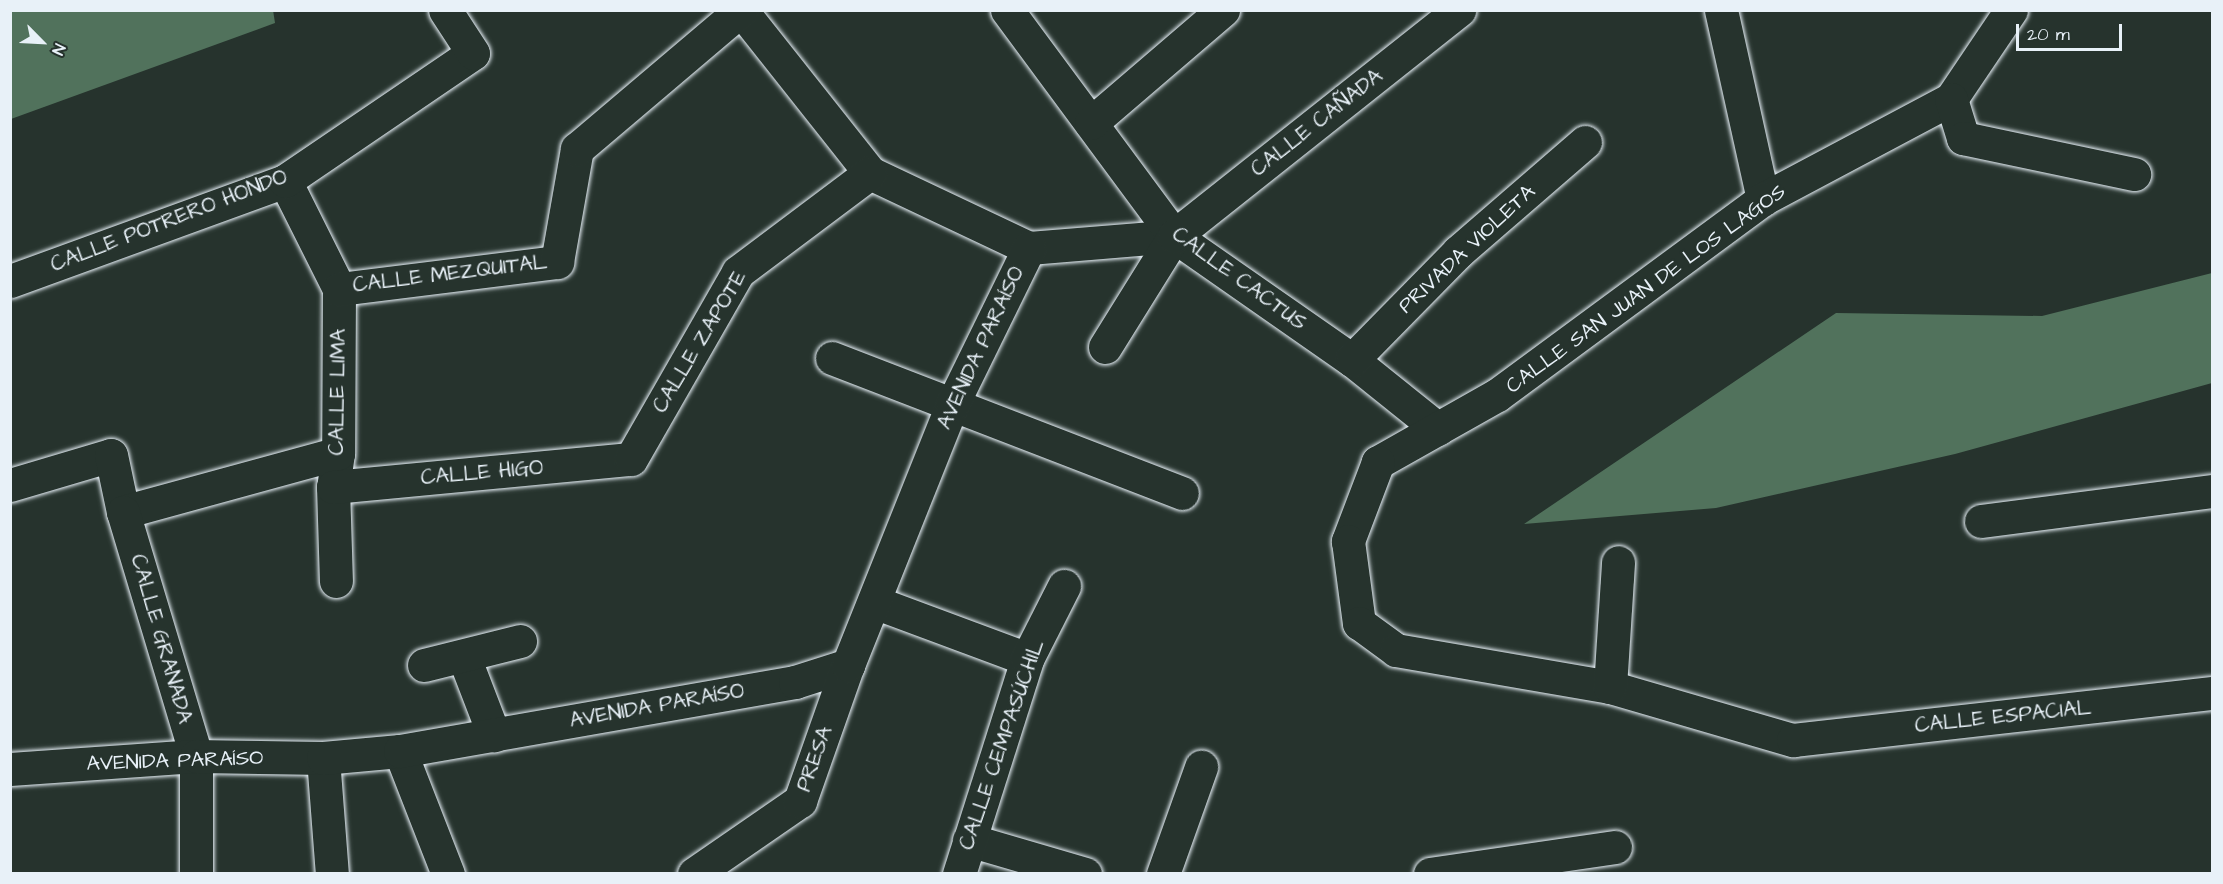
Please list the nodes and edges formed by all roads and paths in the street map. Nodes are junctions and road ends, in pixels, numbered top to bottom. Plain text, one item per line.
1 (445, 10) edge
2 (741, 10) edge
3 (1007, 10) edge
4 (1222, 10) edge
5 (1459, 10) edge
6 (1721, 10) edge
7 (2011, 10) edge
8 (1951, 99) junction
9 (1090, 123) junction
10 (1585, 142) dead end
11 (870, 173) junction
12 (2134, 174) dead end
13 (285, 181) junction
14 (1763, 199) junction
15 (1174, 236) junction
16 (1029, 248) junction
17 (10, 281) edge
18 (339, 289) junction
19 (1105, 347) dead end
20 (832, 358) dead end
21 (1352, 360) junction
22 (952, 405) junction
23 (1438, 429) junction
24 (338, 453) junction
25 (631, 459) joint
26 (10, 485) edge
27 (333, 487) junction
28 (2212, 490) edge
29 (1182, 493) dead end
30 (123, 512) junction
31 (1981, 521) dead end
32 (1618, 562) dead end
33 (336, 581) dead end
34 (1064, 586) dead end
35 (874, 602) junction
36 (520, 641) dead end
37 (464, 657) junction
38 (1027, 659) junction
39 (424, 665) dead end
40 (848, 665) junction
41 (1610, 687) junction
42 (2212, 693) edge
43 (494, 735) junction
44 (1794, 740) joint
45 (400, 751) junction
46 (196, 756) junction
47 (323, 758) junction
48 (1201, 767) dead end
49 (10, 769) edge
50 (969, 840) junction
51 (1615, 847) dead end
52 (196, 873) edge
53 (332, 873) edge
54 (448, 873) edge
55 (694, 873) edge
56 (959, 873) edge
57 (1085, 873) edge
58 (1163, 873) edge
59 (1430, 873) edge

1 - 13 street, CALLE POTRERO HONDO
2 - 11 street
2 - 18 street, CALLE MEZQUITAL
3 - 9 street, CALLE CACTUS
4 - 9 street
5 - 15 street, CALLE CAÑADA
6 - 14 street
7 - 8 street, CALLE SAN JUAN DE LOS LAGOS
8 - 12 street
8 - 14 street, CALLE SAN JUAN DE LOS LAGOS
9 - 15 street, CALLE CACTUS
10 - 21 street, PRIVADA VIOLETA
11 - 16 street
11 - 25 street, CALLE ZAPOTE
13 - 17 street, CALLE POTRERO HONDO
13 - 18 street, CALLE LIMA
14 - 23 street, CALLE SAN JUAN DE LOS LAGOS
15 - 16 street
15 - 19 street
15 - 21 street, CALLE CACTUS
16 - 22 street, AVENIDA PARAÍSO
18 - 24 street, CALLE LIMA
20 - 22 street
21 - 23 street, CALLE CACTUS
22 - 29 street
22 - 35 street, AVENIDA PARAÍSO
23 - 41 street, CALLE SAN JUAN DE LOS LAGOS
24 - 27 street, CALLE LIMA
24 - 30 street
25 - 27 street, CALLE HIGO
26 - 30 street, CALLE GRANADA
27 - 33 street, CALLE LIMA
28 - 31 street
30 - 46 street, CALLE GRANADA
32 - 41 street
34 - 38 street, CALLE CEMPASÚCHIL
35 - 38 street
35 - 40 street, AVENIDA PARAÍSO
36 - 37 street
37 - 39 street
37 - 43 street
38 - 50 street, CALLE CEMPASÚCHIL
40 - 43 street, AVENIDA PARAÍSO
40 - 55 street, PRESA
41 - 44 street, CALLE SAN JUAN DE LOS LAGOS
42 - 44 street, CALLE ESPACIAL
43 - 45 street, AVENIDA PARAÍSO
45 - 47 street, AVENIDA PARAÍSO
45 - 54 street
46 - 47 street, AVENIDA PARAÍSO
46 - 49 street, AVENIDA PARAÍSO
46 - 52 street, CALLE GRANADA
47 - 53 street
48 - 58 street
50 - 56 street, CALLE CEMPASÚCHIL
50 - 57 street
51 - 59 street

